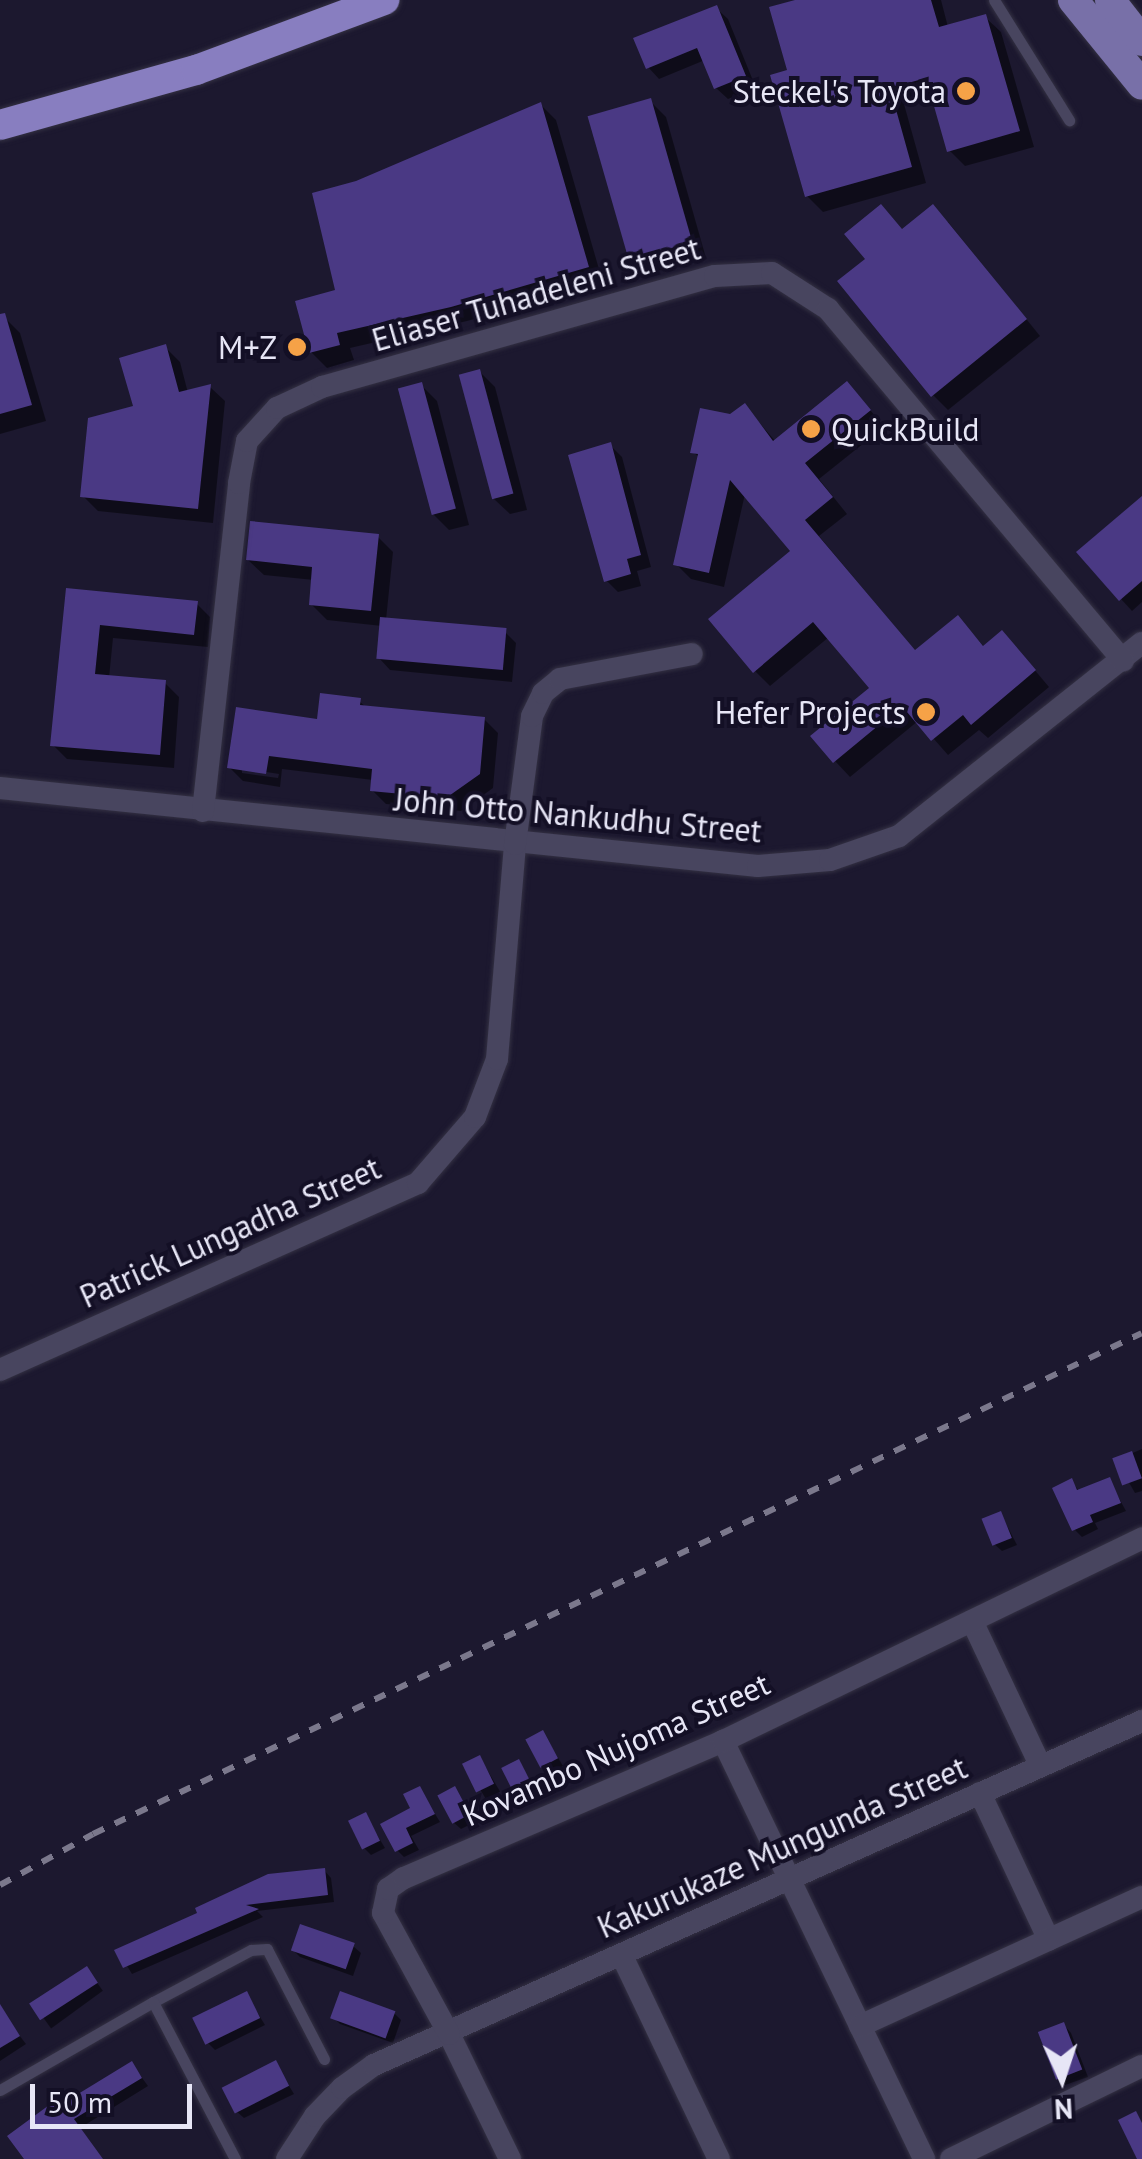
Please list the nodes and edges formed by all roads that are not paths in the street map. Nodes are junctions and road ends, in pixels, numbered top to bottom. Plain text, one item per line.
1 (384, 0) edge
2 (994, 0) edge
3 (1072, 0) edge
4 (1121, 8) edge
5 (1142, 41) edge
6 (1142, 85) edge
7 (1069, 120) dead end
8 (0, 125) edge
9 (1142, 643) edge
10 (692, 654) dead end
11 (1123, 660) junction
12 (0, 788) edge
13 (203, 811) junction
14 (515, 844) junction
15 (0, 1370) edge
16 (1142, 1538) edge
17 (972, 1621) junction
18 (1142, 1721) edge
19 (723, 1741) junction
20 (1040, 1765) junction
21 (980, 1793) junction
22 (789, 1882) junction
23 (1142, 1897) edge
24 (1048, 1940) junction
25 (622, 1956) junction
26 (153, 2002) junction
27 (860, 2026) junction
28 (449, 2034) junction
29 (324, 2059) dead end
30 (1142, 2066) edge
31 (0, 2090) edge
32 (235, 2159) edge
33 (287, 2159) edge
34 (510, 2159) edge
35 (719, 2159) edge
36 (924, 2159) edge
37 (951, 2159) edge

1 - 8 highway
2 - 7 lane
3 - 6 main road
4 - 5 main road
9 - 11 street, John Otto Nankudhu Street
10 - 14 street, Patrick Lungadha Street
11 - 13 street, Eliaser Tuhadeleni Street
11 - 14 street, John Otto Nankudhu Street
12 - 13 street, John Otto Nankudhu Street
13 - 14 street, John Otto Nankudhu Street
14 - 15 street, Patrick Lungadha Street
16 - 17 street, Kovambo Nujoma Street
17 - 19 street, Kovambo Nujoma Street
17 - 20 street
18 - 20 street, Kakurukaze Mungunda Street
19 - 22 street
19 - 28 street, Kovambo Nujoma Street
20 - 21 street, Kakurukaze Mungunda Street
21 - 22 street, Kakurukaze Mungunda Street
21 - 24 street
22 - 25 street, Kakurukaze Mungunda Street
22 - 27 street
23 - 24 street
24 - 27 street
25 - 28 street, Kakurukaze Mungunda Street
25 - 35 street
26 - 29 lane
26 - 31 lane
26 - 32 lane
27 - 36 street
28 - 33 street, Kakurukaze Mungunda Street
28 - 34 street, Kovambo Nujoma Street
30 - 37 street

